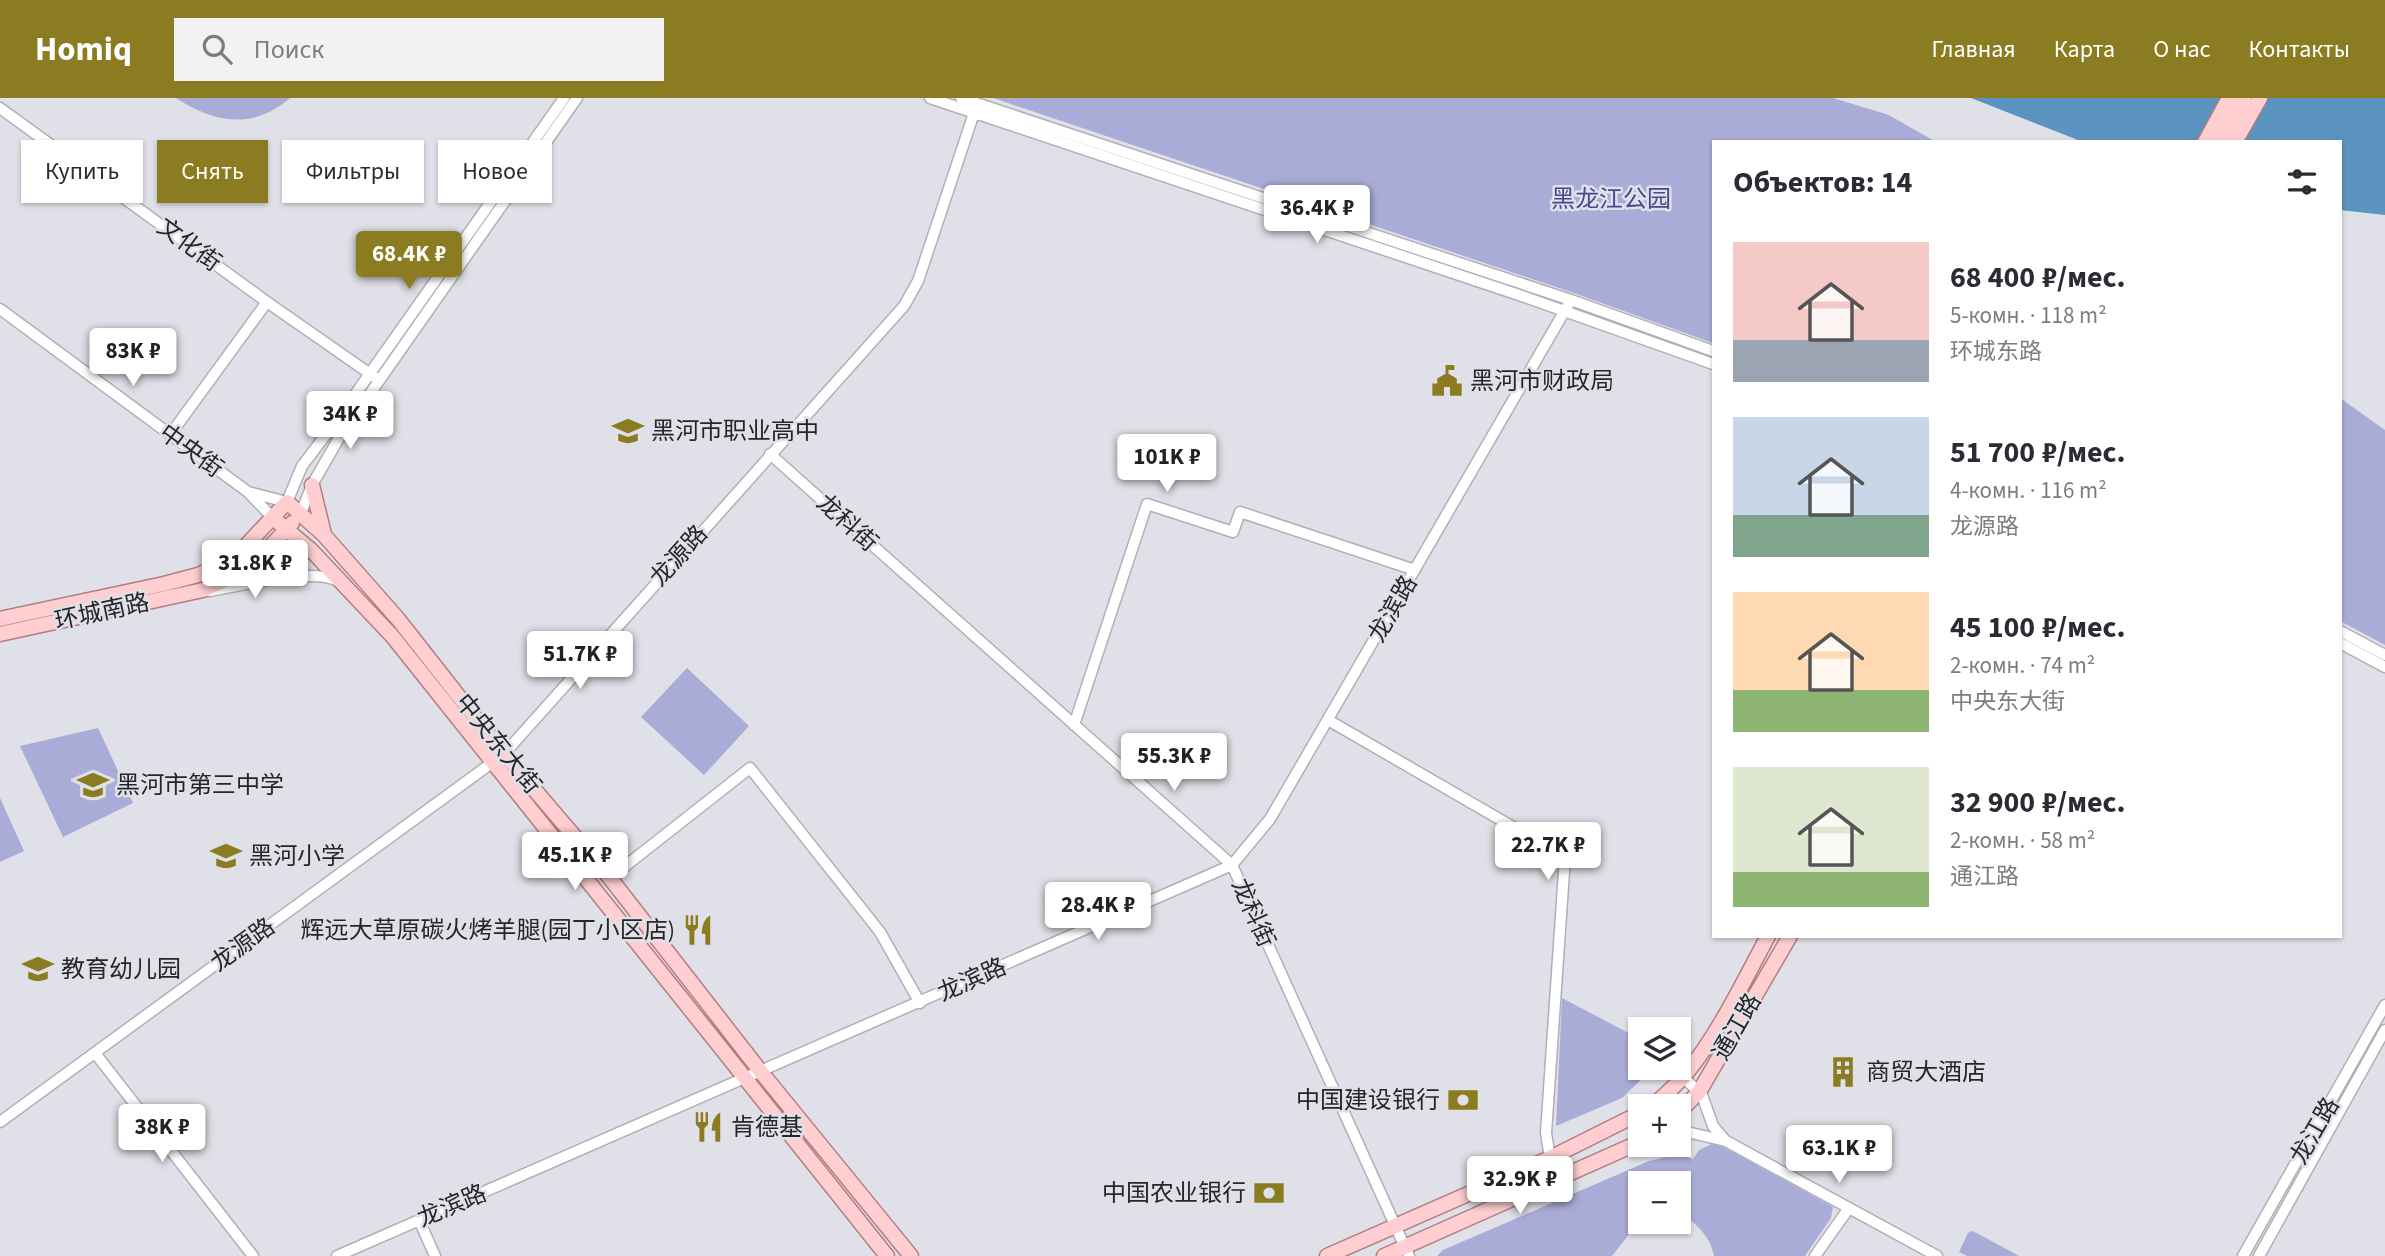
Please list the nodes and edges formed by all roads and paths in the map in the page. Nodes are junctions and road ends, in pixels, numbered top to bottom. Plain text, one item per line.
1 (564, 98) edge
2 (577, 98) edge
3 (930, 98) edge
4 (961, 98) edge
5 (2229, 98) edge
6 (2244, 98) edge
7 (2260, 98) edge
8 (0, 108) edge
9 (976, 108) junction
10 (2206, 140) edge
11 (2221, 140) edge
12 (2236, 140) edge
13 (1571, 300) junction
14 (267, 302) junction
15 (0, 309) edge
16 (1564, 311) junction
17 (1712, 351) edge
18 (1712, 364) edge
19 (374, 377) junction
20 (170, 435) junction
21 (770, 454) junction
22 (312, 485) junction
23 (248, 492) junction
24 (287, 502) junction
25 (301, 513) junction
26 (273, 518) junction
27 (286, 529) junction
28 (324, 535) junction
29 (1415, 570) junction
30 (346, 587) junction
31 (169, 598) junction
32 (0, 619) edge
33 (2342, 632) edge
34 (0, 634) edge
35 (2342, 644) edge
36 (2385, 655) edge
37 (2385, 667) edge
38 (1328, 720) junction
39 (1074, 725) junction
40 (499, 757) junction
41 (1232, 866) junction
42 (610, 878) junction
43 (1767, 938) edge
44 (1789, 938) edge
45 (920, 1003) junction
46 (2385, 1005) edge
47 (2385, 1030) edge
48 (95, 1054) junction
49 (1691, 1065) edge
50 (761, 1072) junction
51 (746, 1079) junction
52 (1680, 1080) edge
53 (1686, 1080) edge
54 (1699, 1092) junction
55 (1665, 1094) edge
56 (1691, 1100) edge
57 (1628, 1119) edge
58 (0, 1122) edge
59 (1691, 1133) edge
60 (1726, 1141) junction
61 (1628, 1148) edge
62 (1550, 1158) junction
63 (1849, 1208) junction
64 (419, 1220) junction
65 (1395, 1227) junction
66 (1407, 1252) edge
67 (253, 1256) edge
68 (337, 1256) edge
69 (435, 1256) edge
70 (887, 1256) edge
71 (911, 1256) edge
72 (1327, 1256) edge
73 (1384, 1256) edge
74 (1815, 1256) edge
75 (1937, 1256) edge
76 (2243, 1256) edge
77 (2259, 1256) edge

1 - 19 street
2 - 19 street
3 - 9 street
4 - 9 street
5 - 10 main road
6 - 11 main road
7 - 12 main road
8 - 14 street, 文化街
9 - 13 street
9 - 16 street
9 - 21 street, 龙源路
13 - 16 street, 龙滨路
13 - 17 street
14 - 19 street, 文化街
14 - 20 street
15 - 20 street, 中央街
16 - 18 street
16 - 29 street, 龙滨路
19 - 22 street
19 - 24 street
20 - 23 street, 中央街
21 - 39 street, 龙科街
21 - 40 street, 龙源路
22 - 25 street
22 - 28 main road
23 - 24 street
23 - 26 street
24 - 25 main road, 中央东大街
24 - 26 main road, 环城南路
25 - 27 main road, 环城南路
25 - 28 main road, 中央东大街
26 - 27 main road, 中央东大街
26 - 32 main road, 环城南路
27 - 30 main road, 中央东大街
27 - 31 main road, 环城南路
28 - 40 main road, 中央东大街
29 - 38 street, 龙滨路
29 - 39 street
30 - 31 street
30 - 40 main road, 中央东大街
31 - 34 main road, 环城南路
33 - 36 street
35 - 37 street
38 - 41 street, 龙滨路
38 - 62 street
39 - 41 street, 龙科街
40 - 42 main road, 中央东大街
40 - 48 street, 龙源路
40 - 51 main road, 中央东大街
41 - 45 street, 龙滨路
41 - 65 street, 龙科街
42 - 45 street
42 - 50 main road, 中央东大街
43 - 49 main road, 通江路
44 - 54 main road, 通江路
45 - 50 street, 龙滨路
46 - 76 street, 龙江路
47 - 77 street, 龙江路
48 - 58 street, 龙源路
48 - 67 street
50 - 51 street, 龙滨路
50 - 71 main road, 中央东大街
51 - 64 street, 龙滨路
51 - 70 main road, 中央东大街
52 - 55 main road, 通江路
53 - 54 street
54 - 56 main road, 通江路
54 - 60 street
57 - 62 main road
59 - 60 street
60 - 63 street
61 - 66 main road
62 - 65 main road
63 - 74 street
63 - 75 street
64 - 68 street, 龙滨路
64 - 69 street
65 - 66 street, 龙科街
65 - 72 main road
66 - 73 main road

